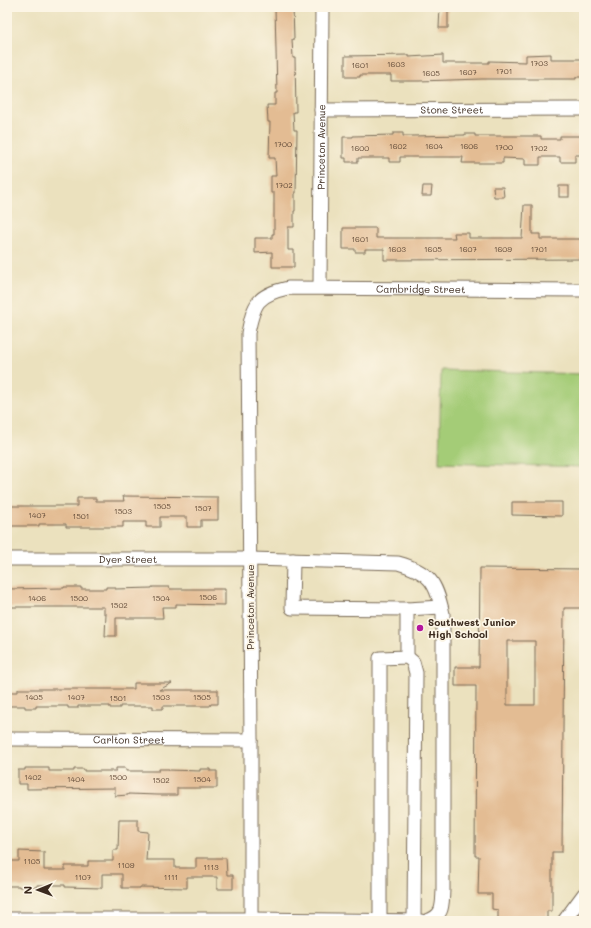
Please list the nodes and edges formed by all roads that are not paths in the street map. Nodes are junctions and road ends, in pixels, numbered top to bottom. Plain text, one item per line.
1 (322, 7) edge
2 (584, 109) edge
3 (321, 110) junction
4 (320, 287) junction
5 (584, 290) edge
6 (261, 298) joint
7 (7, 559) edge
8 (250, 559) junction
9 (293, 560) junction
10 (441, 607) junction
11 (407, 609) junction
12 (407, 657) junction
13 (7, 739) edge
14 (251, 740) junction
15 (584, 894) edge
16 (7, 920) edge
17 (147, 920) edge
18 (251, 920) edge
19 (380, 920) edge
20 (414, 921) edge
21 (421, 921) edge
22 (427, 921) edge
23 (564, 921) edge

1 - 3 street, Princeton Avenue
2 - 3 street, Stone Street
3 - 4 street, Princeton Avenue
4 - 5 street, Cambridge Street
4 - 6 street, Cambridge Street
6 - 8 street, Princeton Avenue
7 - 8 street, Dyer Street
8 - 9 street, Dyer Street
8 - 14 street, Princeton Avenue
9 - 10 street, Dyer Street
9 - 11 street
10 - 11 street
10 - 22 street, Dyer Street
11 - 12 street
12 - 19 street
12 - 20 street
13 - 14 street, Carlton Street
14 - 18 street, Princeton Avenue
15 - 23 street
16 - 17 street
17 - 18 street
18 - 19 street
19 - 20 street
20 - 21 street

